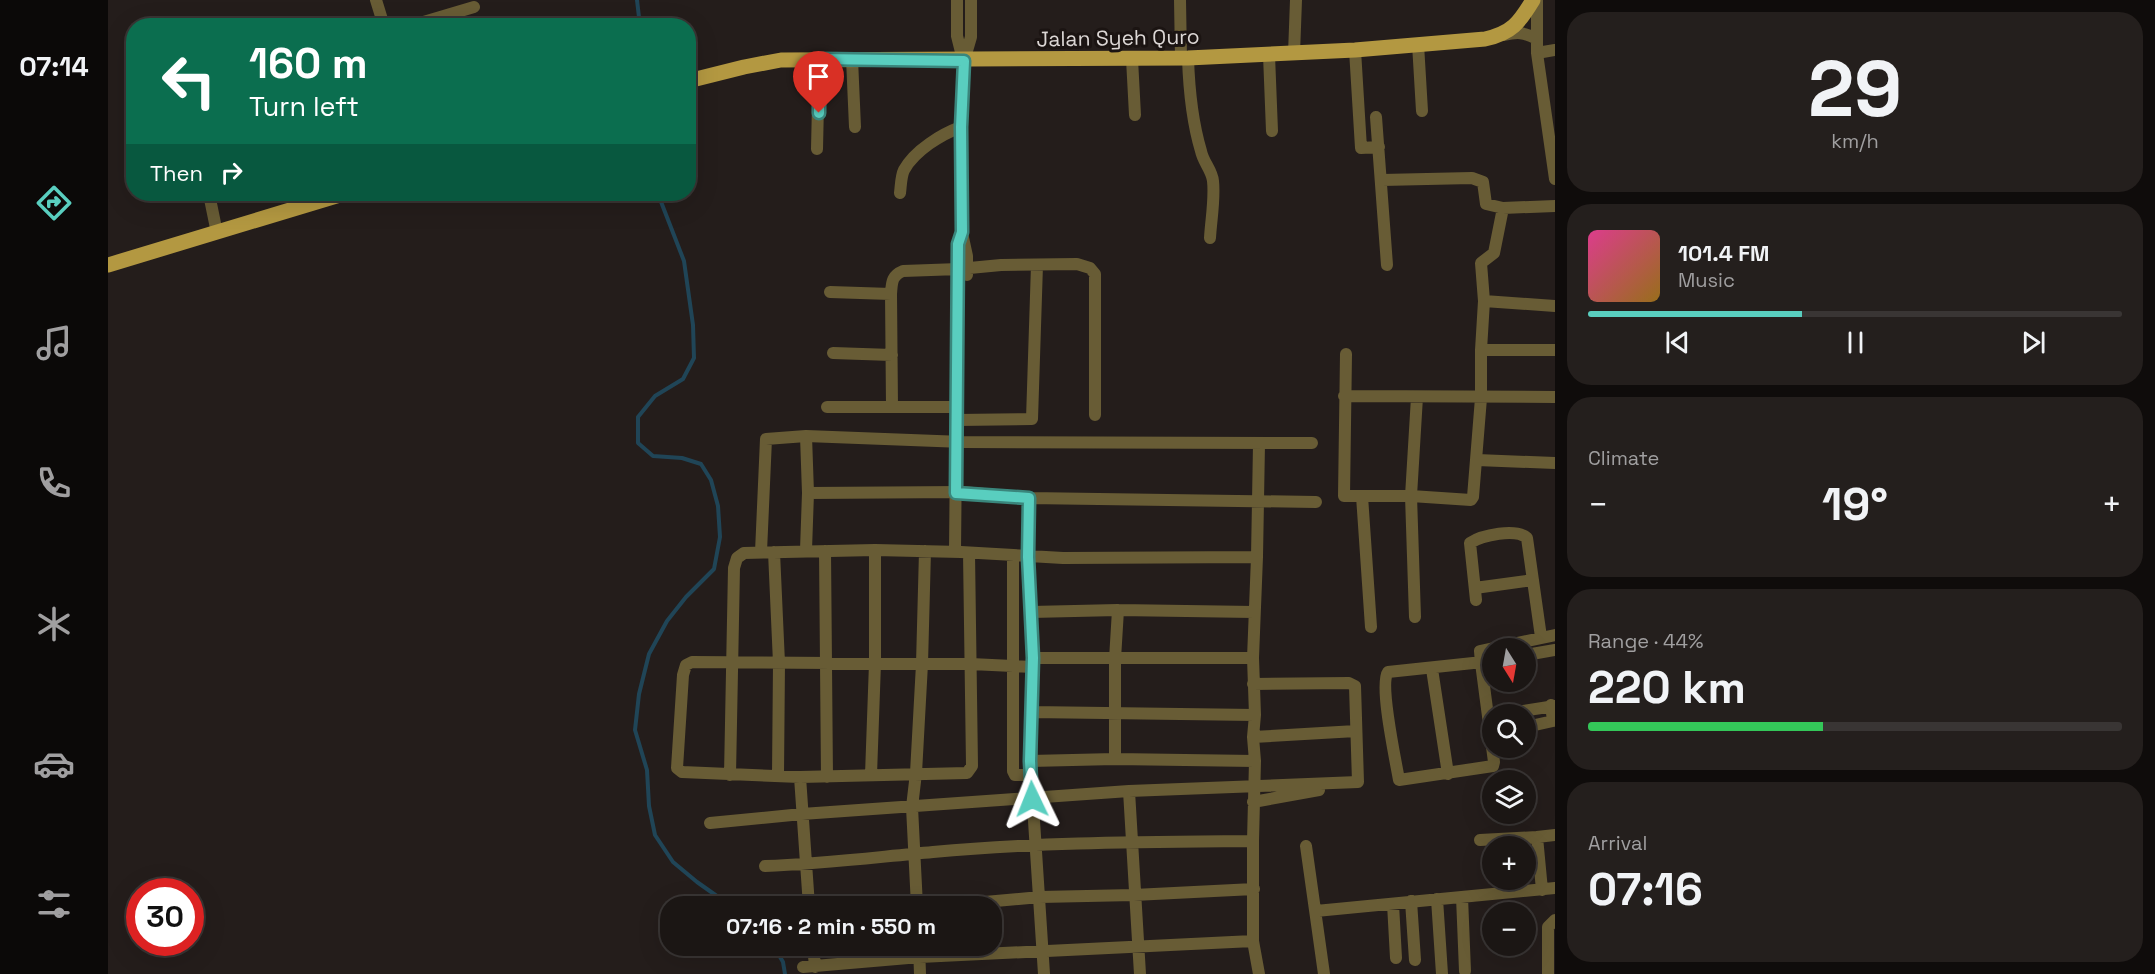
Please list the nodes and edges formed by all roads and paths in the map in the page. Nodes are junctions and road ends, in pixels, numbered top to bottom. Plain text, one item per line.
1 (376, 0) edge
2 (957, 0) edge
3 (970, 0) edge
4 (1180, 0) edge
5 (1296, 0) edge
6 (1535, 0) edge
7 (474, 7) dead end
8 (382, 18) edge
9 (437, 18) edge
10 (1502, 35) junction
11 (1537, 39) junction
12 (1418, 44) junction
13 (1355, 50) junction
14 (1555, 50) edge
15 (1537, 53) junction
16 (1294, 54) junction
17 (1269, 55) junction
18 (1184, 58) junction
19 (819, 59) junction
20 (852, 59) junction
21 (1132, 59) junction
22 (964, 61) junction
23 (696, 79) edge
24 (1422, 111) dead end
25 (1135, 115) dead end
26 (1376, 117) dead end
27 (855, 127) dead end
28 (961, 127) junction
29 (1272, 131) dead end
30 (1379, 147) junction
31 (817, 149) dead end
32 (1555, 178) edge
33 (1382, 180) junction
34 (900, 193) dead end
35 (210, 201) edge
36 (320, 201) edge
37 (1555, 206) edge
38 (1503, 208) junction
39 (217, 233) junction
40 (1210, 238) dead end
41 (108, 265) edge
42 (1037, 265) junction
43 (1387, 265) dead end
44 (963, 268) junction
45 (830, 292) dead end
46 (891, 294) junction
47 (1484, 301) junction
48 (1555, 306) edge
49 (1481, 350) junction
50 (1555, 350) edge
51 (833, 353) dead end
52 (1346, 354) dead end
53 (892, 355) junction
54 (1344, 396) junction
55 (1417, 397) junction
56 (1555, 397) edge
57 (1481, 398) junction
58 (827, 407) dead end
59 (892, 407) junction
60 (1095, 415) dead end
61 (958, 416) junction
62 (806, 436) junction
63 (960, 441) junction
64 (1312, 443) dead end
65 (1258, 444) junction
66 (1477, 460) junction
67 (1555, 463) edge
68 (959, 492) junction
69 (808, 493) junction
70 (1362, 496) junction
71 (1411, 496) junction
72 (1029, 498) junction
73 (1257, 502) junction
74 (1316, 502) dead end
75 (806, 550) junction
76 (874, 550) junction
77 (825, 551) junction
78 (767, 552) junction
79 (925, 552) junction
80 (962, 552) junction
81 (1013, 556) junction
82 (1028, 557) junction
83 (1257, 557) junction
84 (1533, 580) junction
85 (1118, 610) junction
86 (1030, 612) junction
87 (1254, 612) junction
88 (1415, 617) dead end
89 (1371, 627) dead end
90 (1555, 635) edge
91 (1541, 637) junction
92 (1536, 638) edge
93 (1555, 650) edge
94 (1536, 653) edge
95 (1253, 658) junction
96 (1115, 659) junction
97 (733, 662) junction
98 (779, 663) junction
99 (827, 663) junction
100 (875, 663) junction
101 (1033, 663) junction
102 (1482, 663) edge
103 (922, 664) junction
104 (971, 664) junction
105 (1013, 665) junction
106 (1432, 669) junction
107 (1253, 684) junction
108 (1553, 706) edge
109 (1536, 709) edge
110 (1031, 712) junction
111 (1115, 714) junction
112 (1255, 715) junction
113 (1536, 725) edge
114 (1356, 731) junction
115 (1253, 737) junction
116 (1494, 758) edge
117 (1115, 759) junction
118 (1030, 761) junction
119 (1255, 761) junction
120 (916, 773) junction
121 (1448, 774) junction
122 (730, 775) junction
123 (778, 775) junction
124 (872, 775) junction
125 (1031, 775) junction
126 (800, 777) junction
127 (827, 777) junction
128 (1358, 782) junction
129 (1253, 786) junction
130 (1129, 791) junction
131 (1032, 799) junction
132 (1253, 802) junction
133 (912, 807) junction
134 (802, 814) junction
135 (710, 823) dead end
136 (1555, 835) edge
137 (1537, 837) junction
138 (1480, 840) dead end
139 (1252, 841) junction
140 (1130, 842) junction
141 (1036, 845) junction
142 (1306, 846) dead end
143 (915, 855) junction
144 (804, 865) junction
145 (765, 866) dead end
146 (1555, 888) edge
147 (1254, 889) junction
148 (1542, 890) junction
149 (1134, 895) junction
150 (807, 896) edge
151 (917, 896) edge
152 (1040, 897) junction
153 (1462, 897) junction
154 (1437, 899) junction
155 (1002, 900) edge
156 (1411, 901) junction
157 (1393, 904) junction
158 (1316, 911) junction
159 (1555, 920) edge
160 (1253, 941) junction
161 (1138, 947) junction
162 (1002, 951) edge
163 (1042, 951) junction
164 (811, 956) edge
165 (885, 956) edge
166 (919, 956) edge
167 (1396, 958) dead end
168 (1415, 960) dead end
169 (1464, 971) dead end
170 (920, 974) edge
171 (1044, 974) edge
172 (1140, 974) edge
173 (1259, 974) edge
174 (1324, 974) edge
175 (1442, 974) edge
176 (1548, 974) edge

1 - 8 street
2 - 22 street
3 - 22 street
4 - 18 street
5 - 16 street
6 - 10 main road
6 - 11 street
7 - 9 street
10 - 11 street
10 - 12 main road, Jalan Syeh Quro
11 - 15 street
12 - 13 main road, Jalan Syeh Quro
12 - 24 street
13 - 16 main road, Jalan Syeh Quro
13 - 30 street
14 - 15 street
15 - 32 street
16 - 17 main road, Jalan Syeh Quro
17 - 18 main road, Jalan Syeh Quro
17 - 29 street
18 - 21 main road, Jalan Syeh Quro
18 - 40 street
19 - 20 main road, Jalan Syeh Quro
19 - 23 main road, Jalan Syeh Quro
19 - 31 street
20 - 22 main road, Jalan Syeh Quro
20 - 27 street
21 - 22 main road, Jalan Syeh Quro
21 - 25 street
22 - 28 street
26 - 30 street
28 - 34 street
28 - 44 street
30 - 33 street
33 - 38 street
33 - 43 street
35 - 39 street
36 - 39 main road
37 - 38 street
38 - 47 street
39 - 41 main road
42 - 44 street
42 - 60 street
42 - 61 street
44 - 46 street
44 - 61 street
45 - 46 street
46 - 53 street
47 - 48 street
47 - 49 street
49 - 50 street
49 - 57 street
51 - 53 street
52 - 54 street
53 - 59 street
54 - 55 street
54 - 70 street
55 - 57 street
55 - 71 street
56 - 57 street
57 - 66 street
58 - 59 street
59 - 61 street
61 - 63 street
62 - 63 street
62 - 69 street
62 - 78 street
63 - 65 street
63 - 68 street
64 - 65 street
65 - 73 street
66 - 67 street
66 - 71 street
68 - 69 street
68 - 72 street
68 - 80 street
69 - 75 street
70 - 71 street
70 - 89 street
71 - 88 street
72 - 73 street
72 - 82 street
73 - 74 street
73 - 83 street
75 - 77 street
75 - 78 street
76 - 77 street
76 - 79 street
76 - 100 street
77 - 99 street
78 - 97 street
78 - 98 street
79 - 80 street
79 - 103 street
80 - 81 street
80 - 104 street
81 - 82 street
81 - 105 street
82 - 83 street
82 - 86 street
83 - 87 street
84 - 84 street
84 - 91 street
85 - 86 street
85 - 87 street
85 - 96 street
86 - 101 street
87 - 95 street
90 - 91 street
91 - 92 street
93 - 94 street
95 - 96 street
95 - 107 street
96 - 101 street
96 - 111 street
97 - 98 street
97 - 122 street
97 - 122 street
98 - 99 street
98 - 123 street
99 - 100 street
99 - 127 street
100 - 103 street
100 - 124 street
101 - 105 street
101 - 110 street
102 - 106 street
103 - 104 street
103 - 120 street
104 - 105 street
104 - 120 street
105 - 125 street
106 - 121 street
106 - 121 street
107 - 112 street
107 - 114 street
108 - 109 street
108 - 113 street
110 - 111 street
110 - 118 street
111 - 112 street
111 - 117 street
112 - 115 street
114 - 115 street
114 - 128 street
115 - 119 street
116 - 121 street
117 - 118 street
117 - 119 street
118 - 125 street
119 - 129 street
120 - 124 street
120 - 133 street
122 - 123 street
123 - 126 street
124 - 127 street
125 - 131 street
126 - 127 street
126 - 134 street
128 - 129 street
128 - 132 street
129 - 130 street
129 - 132 street
130 - 131 street
130 - 140 street
131 - 133 street
131 - 141 street
132 - 139 street
133 - 134 street
133 - 143 street
134 - 135 street
134 - 144 street
136 - 137 street
137 - 138 street
137 - 148 street
139 - 140 street
139 - 147 street
140 - 141 street
140 - 149 street
141 - 143 street
141 - 152 street
142 - 158 street
143 - 144 street
143 - 151 street
144 - 145 street
144 - 150 street
146 - 148 street
147 - 149 street
147 - 160 street
148 - 153 street
149 - 152 street
149 - 161 street
152 - 155 street
152 - 163 street
153 - 154 street
153 - 169 street
154 - 156 street
154 - 175 street
156 - 157 street
156 - 168 street
157 - 158 street
157 - 167 street
158 - 174 street
159 - 176 street
160 - 161 street
160 - 173 street
161 - 163 street
161 - 172 street
162 - 163 street
163 - 171 street
164 - 165 street
166 - 170 street

